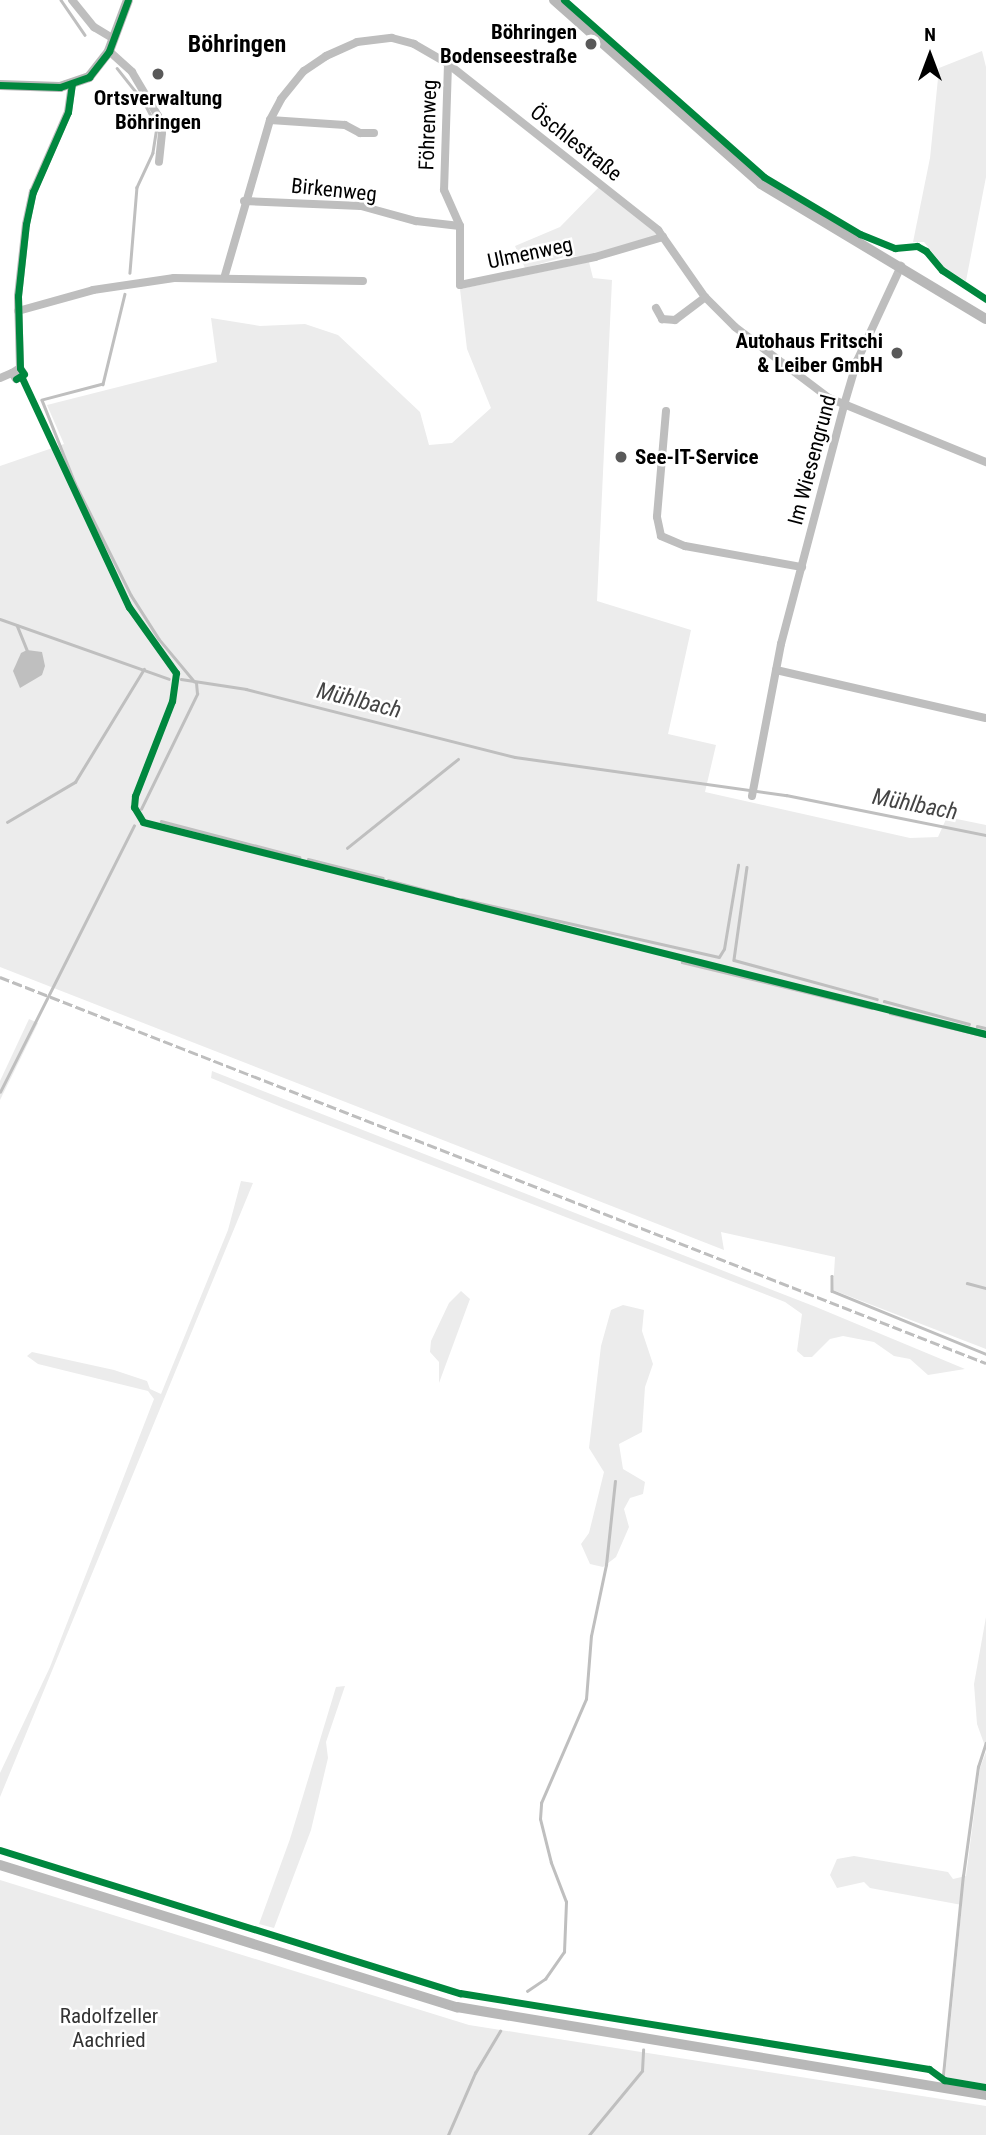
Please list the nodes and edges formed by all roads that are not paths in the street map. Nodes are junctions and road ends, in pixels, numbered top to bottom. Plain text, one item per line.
1 (72, 0) edge
2 (128, 0) edge
3 (554, 0) edge
4 (114, 38) junction
5 (109, 51) junction
6 (448, 64) junction
7 (72, 84) junction
8 (0, 85) edge
9 (270, 120) junction
10 (374, 134) dead end
11 (159, 162) dead end
12 (244, 201) junction
13 (460, 226) junction
14 (663, 237) junction
15 (901, 266) junction
16 (225, 275) junction
17 (363, 281) dead end
18 (705, 297) junction
19 (656, 307) dead end
20 (18, 311) junction
21 (986, 319) edge
22 (0, 378) edge
23 (844, 405) junction
24 (666, 411) dead end
25 (986, 463) edge
26 (802, 567) junction
27 (776, 670) junction
28 (986, 718) edge
29 (753, 792) dead end
30 (0, 1865) edge
31 (986, 2095) edge

1 - 4 street
2 - 4 main road
3 - 15 main road
4 - 5 main road
5 - 7 main road
5 - 11 street
6 - 9 street, Öschlestraße
6 - 13 street, Föhrenweg
6 - 14 street, Öschlestraße
7 - 8 main road
7 - 20 street
9 - 10 street
9 - 12 street, Öschlestraße
12 - 13 street, Birkenweg
12 - 16 street, Öschlestraße
13 - 14 street, Ulmenweg
14 - 18 street, Öschlestraße
15 - 21 main road
15 - 23 street, Im Wiesengrund
16 - 17 street
16 - 20 street
18 - 19 street
18 - 23 street, Öschlestraße
20 - 22 street
23 - 25 street, Öschlestraße
23 - 26 street, Im Wiesengrund
24 - 26 street
26 - 27 street, Im Wiesengrund
27 - 28 street
27 - 29 street, Im Wiesengrund
30 - 31 main road

